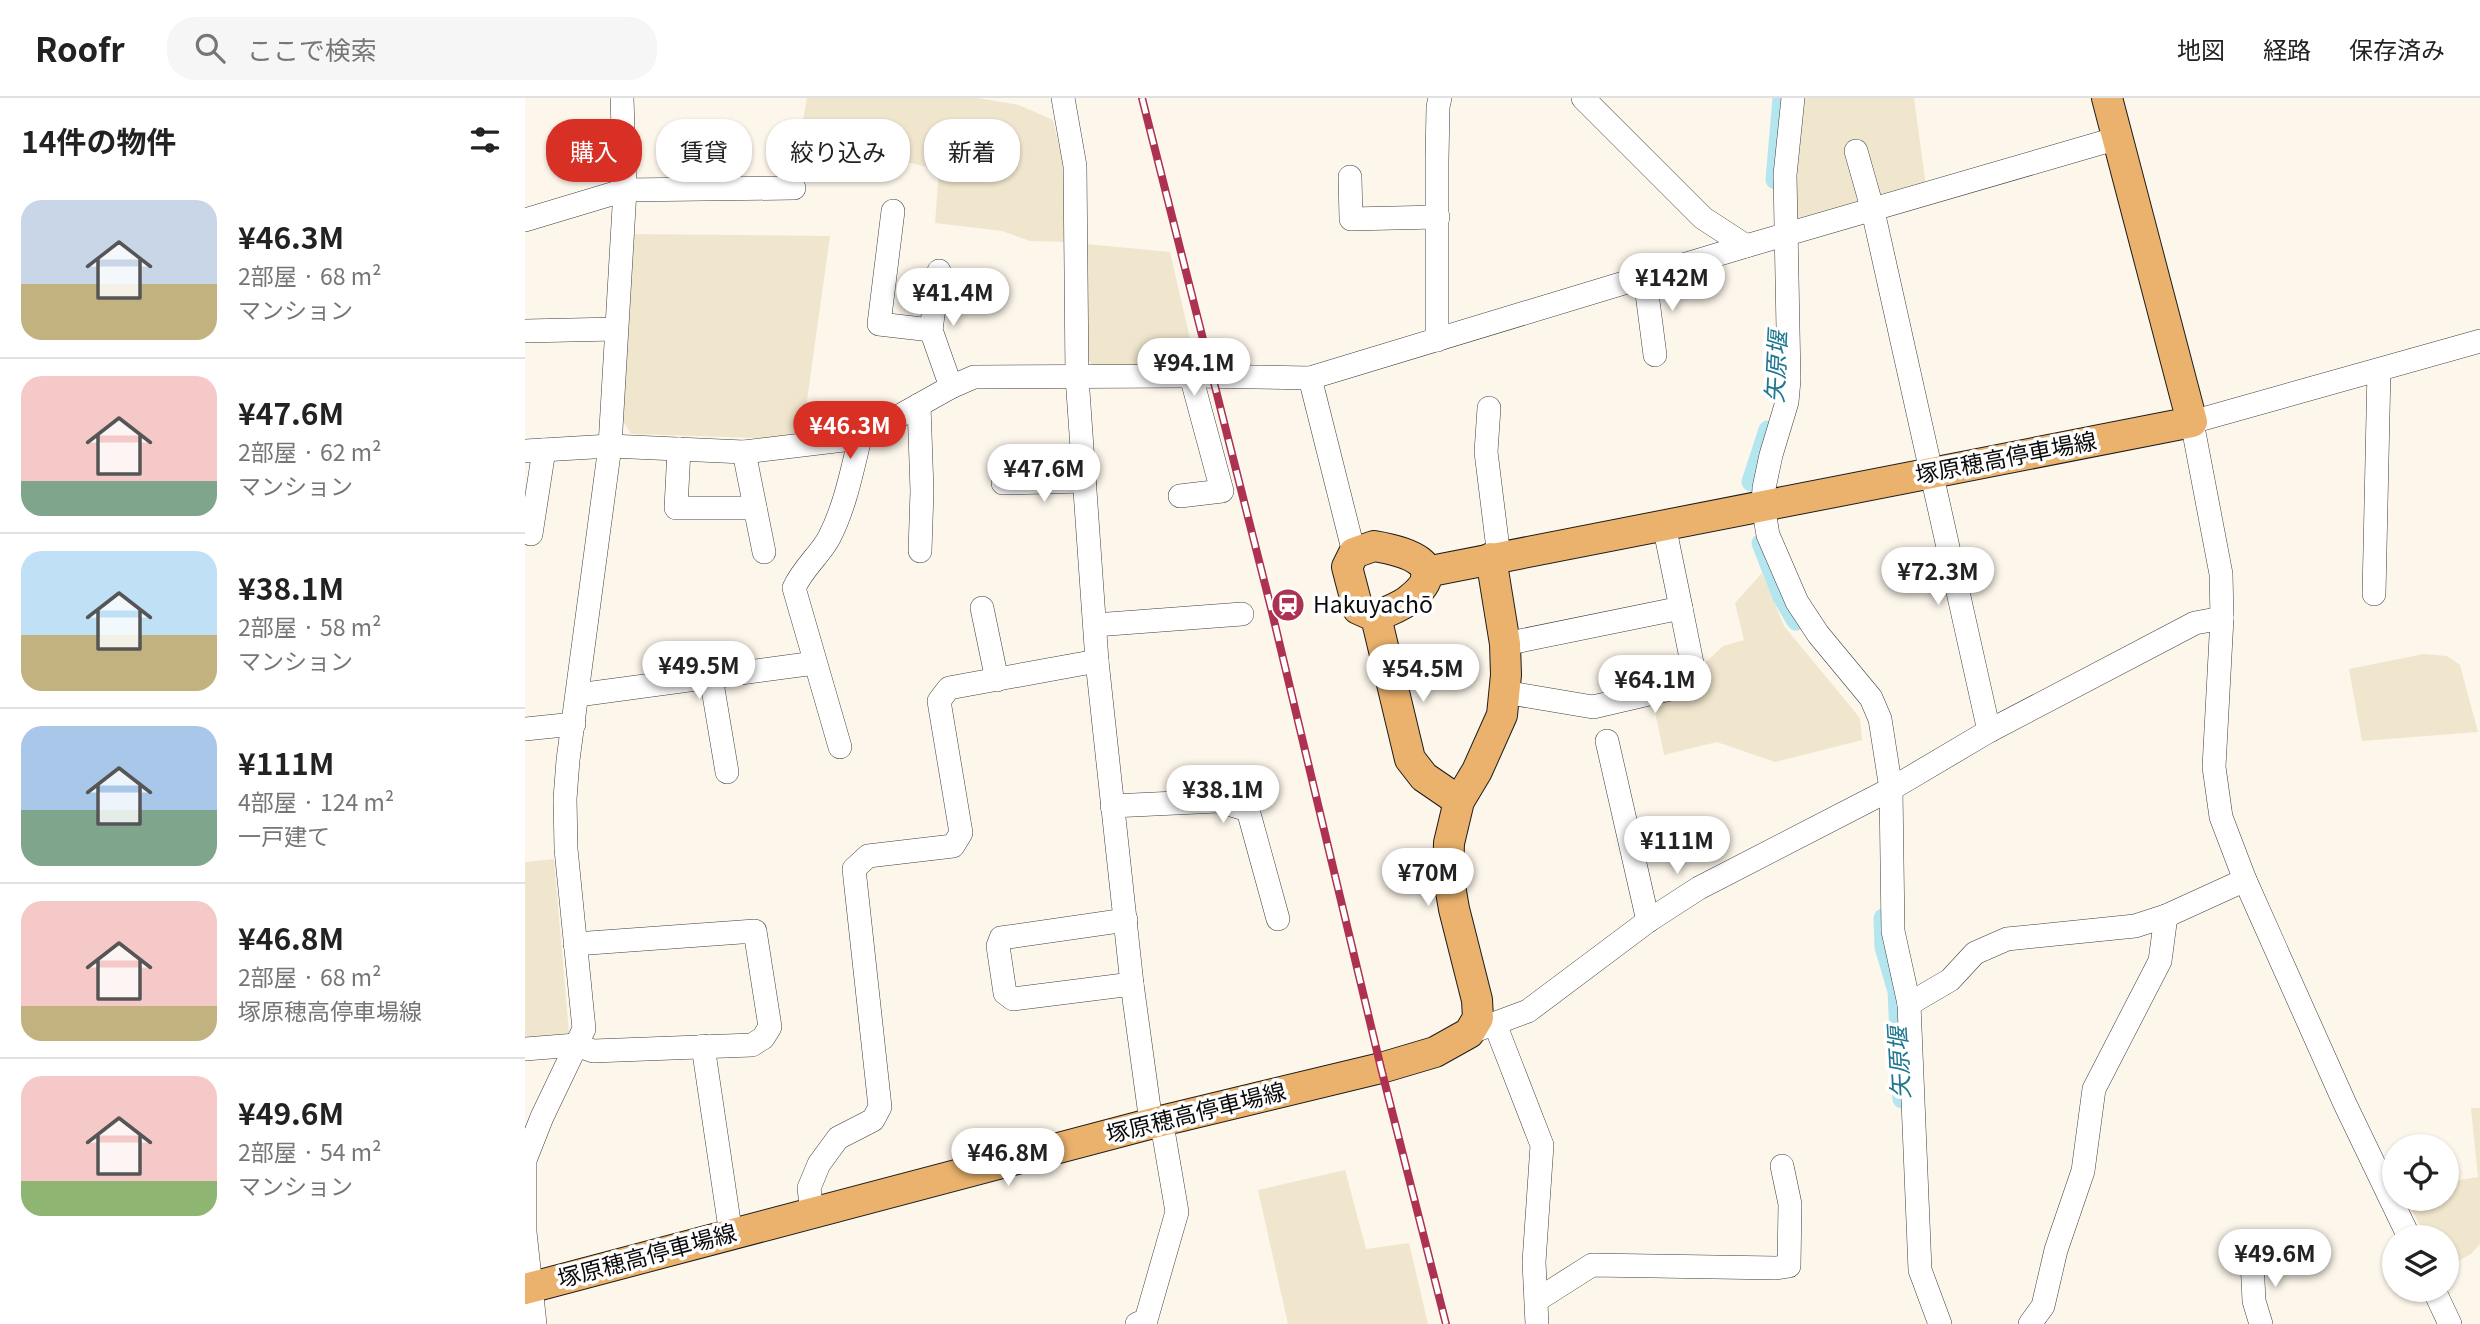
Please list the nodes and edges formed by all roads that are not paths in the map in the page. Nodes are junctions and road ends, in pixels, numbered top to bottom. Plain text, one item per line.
1 (622, 98) edge
2 (1062, 98) edge
3 (1440, 98) edge
4 (1583, 98) edge
5 (1793, 98) edge
6 (2107, 98) edge
7 (2118, 138) junction
8 (1856, 151) dead end
9 (1350, 177) dead end
10 (794, 188) dead end
11 (625, 190) junction
12 (893, 211) dead end
13 (1873, 211) junction
14 (1438, 217) junction
15 (525, 220) edge
16 (1786, 236) junction
17 (1746, 246) junction
18 (939, 271) dead end
19 (1645, 278) junction
20 (616, 328) junction
21 (931, 330) junction
22 (525, 331) edge
23 (1437, 340) junction
24 (2480, 341) edge
25 (1655, 355) dead end
26 (2379, 370) junction
27 (1191, 376) junction
28 (1077, 377) junction
29 (1310, 378) junction
30 (951, 387) junction
31 (919, 405) junction
32 (1489, 408) dead end
33 (2192, 422) junction
34 (860, 438) junction
35 (610, 446) junction
36 (679, 449) junction
37 (534, 451) edge
38 (744, 452) junction
39 (1930, 473) junction
40 (1085, 481) junction
41 (1003, 483) dead end
42 (1180, 496) dead end
43 (1762, 505) junction
44 (755, 508) junction
45 (1664, 525) junction
46 (531, 534) dead end
47 (921, 551) dead end
48 (764, 552) dead end
49 (1354, 552) junction
50 (1495, 557) junction
51 (1426, 572) junction
52 (2374, 594) dead end
53 (982, 608) dead end
54 (1681, 608) junction
55 (1242, 614) dead end
56 (1376, 617) junction
57 (2222, 618) junction
58 (1095, 625) junction
59 (1505, 644) junction
60 (1097, 661) junction
61 (815, 663) junction
62 (711, 677) junction
63 (997, 680) junction
64 (1504, 692) junction
65 (578, 695) junction
66 (574, 724) junction
67 (525, 729) edge
68 (1989, 731) junction
69 (1607, 741) dead end
70 (840, 747) dead end
71 (727, 772) dead end
72 (1891, 789) junction
73 (1459, 801) junction
74 (1112, 806) junction
75 (2245, 880) junction
76 (2166, 916) junction
77 (1278, 919) dead end
78 (1126, 920) junction
79 (1648, 921) junction
80 (575, 944) junction
81 (1132, 984) junction
82 (1909, 1004) junction
83 (1482, 1029) junction
84 (576, 1045) junction
85 (703, 1046) junction
86 (525, 1049) edge
87 (1157, 1122) junction
88 (1782, 1166) dead end
89 (813, 1213) junction
90 (2403, 1225) edge
91 (731, 1235) junction
92 (2252, 1260) dead end
93 (528, 1288) edge
94 (1537, 1300) junction
95 (2440, 1302) edge
96 (535, 1324) edge
97 (1137, 1324) edge
98 (1537, 1324) edge
99 (1940, 1324) edge
100 (2030, 1324) edge
101 (2261, 1324) edge
102 (2450, 1324) edge

1 - 11 street
2 - 28 street
3 - 14 street
4 - 17 street
5 - 16 street
6 - 7 main road
7 - 13 street
7 - 33 main road
8 - 13 street
9 - 14 street
10 - 11 street
11 - 15 street
11 - 20 street
12 - 21 street
13 - 16 street
13 - 39 street
14 - 23 street
16 - 17 street
16 - 43 street
17 - 19 street
18 - 21 street
19 - 23 street
19 - 25 street
20 - 22 street
20 - 35 street
21 - 30 street
23 - 29 street
24 - 26 street
26 - 33 street
26 - 52 street
27 - 28 street
27 - 29 street
27 - 42 street
28 - 30 street
28 - 40 street
29 - 49 street
30 - 31 street
31 - 34 street
31 - 47 street
32 - 50 street
33 - 39 main road, 塚原穂高停車場線
33 - 57 street
34 - 38 street
34 - 61 street
35 - 36 street
35 - 37 street
35 - 65 street
36 - 38 street
36 - 44 street
37 - 46 street
38 - 44 street
39 - 43 main road, 塚原穂高停車場線
39 - 68 street
40 - 41 street
40 - 58 street
43 - 45 main road, 塚原穂高停車場線
43 - 72 street
44 - 48 street
45 - 50 main road, 塚原穂高停車場線
45 - 54 street
49 - 51 main road
49 - 56 main road
50 - 51 main road, 塚原穂高停車場線
50 - 59 main road
51 - 56 main road
53 - 63 street
54 - 59 street
54 - 64 street
55 - 58 street
56 - 73 main road
57 - 68 street
57 - 75 street
58 - 60 street
59 - 64 main road
60 - 63 street
60 - 74 street
61 - 62 street
61 - 70 street
62 - 65 street
62 - 71 street
63 - 89 street
64 - 73 main road
65 - 66 street
66 - 67 street
66 - 80 street
68 - 72 street
69 - 79 street
72 - 79 street
72 - 82 street
73 - 83 main road
74 - 77 street
74 - 78 street
75 - 76 street
75 - 90 street
76 - 82 street
76 - 100 street
78 - 81 street
78 - 81 street
79 - 83 street
80 - 84 street
80 - 85 street
81 - 87 street
82 - 99 street
83 - 87 main road, 塚原穂高停車場線
83 - 94 street
84 - 85 street
84 - 86 street
84 - 93 street
85 - 91 street
87 - 89 main road, 塚原穂高停車場線
87 - 97 street
88 - 94 street
89 - 91 main road, 塚原穂高停車場線
91 - 93 main road, 塚原穂高停車場線
92 - 101 street
93 - 96 street
94 - 98 street
95 - 102 street

